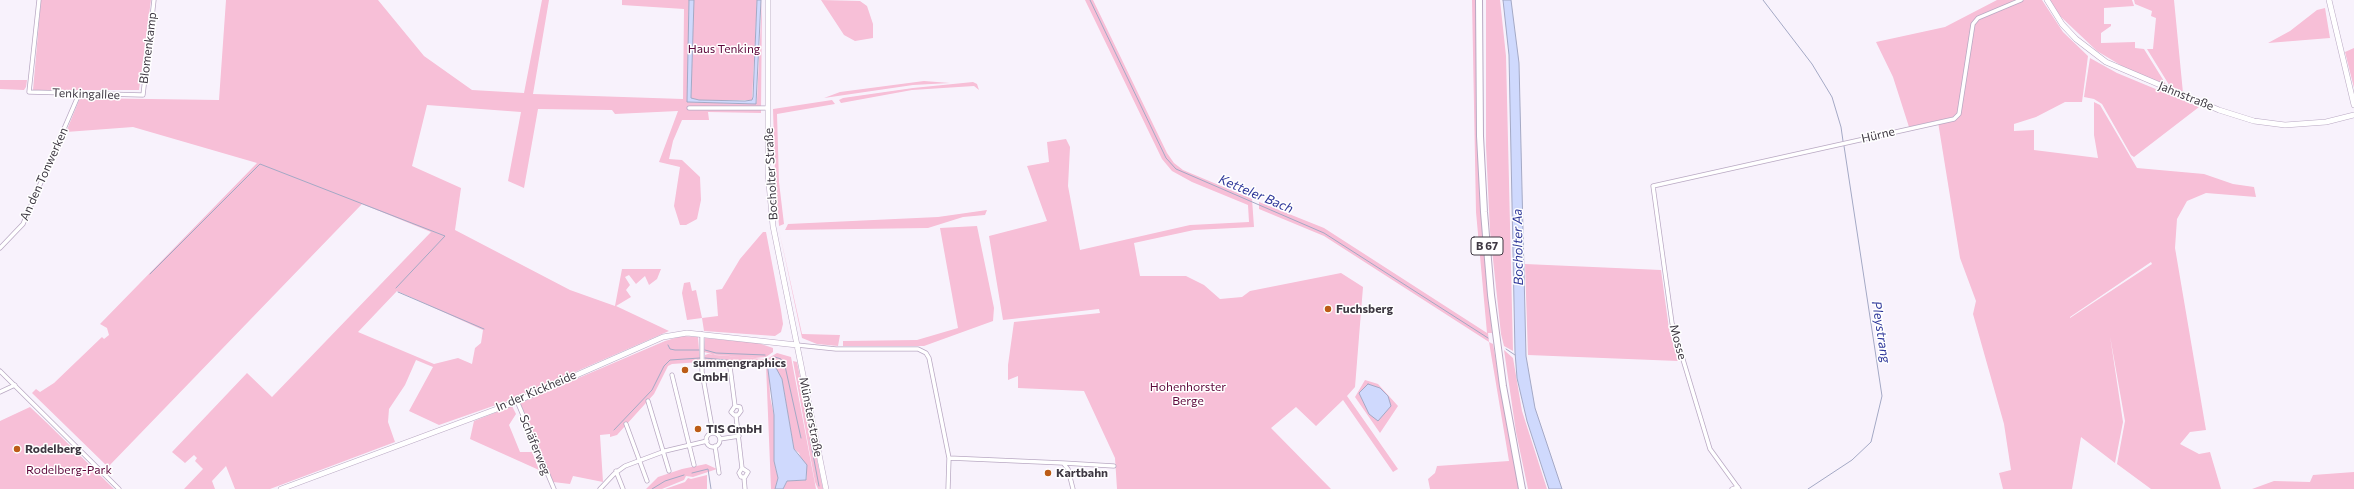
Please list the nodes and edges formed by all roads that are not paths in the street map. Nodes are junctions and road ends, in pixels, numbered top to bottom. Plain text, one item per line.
1 (38, 0) edge
2 (154, 0) edge
3 (768, 0) edge
4 (1480, 0) edge
5 (1483, 0) edge
6 (2021, 0) edge
7 (2047, 0) edge
8 (2329, 0) edge
9 (79, 94) junction
10 (143, 95) joint
11 (2354, 105) edge
12 (689, 108) dead end
13 (768, 108) junction
14 (2354, 115) edge
15 (1653, 186) joint
16 (0, 248) edge
17 (702, 334) junction
18 (797, 345) junction
19 (730, 367) dead end
20 (0, 371) edge
21 (672, 375) dead end
22 (15, 385) junction
23 (0, 392) edge
24 (518, 401) junction
25 (648, 401) dead end
26 (735, 406) junction
27 (736, 416) junction
28 (626, 424) dead end
29 (713, 434) junction
30 (739, 436) junction
31 (720, 439) junction
32 (707, 441) junction
33 (689, 445) junction
34 (715, 446) junction
35 (664, 452) junction
36 (948, 458) junction
37 (639, 460) junction
38 (1063, 463) junction
39 (694, 465) dead end
40 (1114, 466) dead end
41 (742, 468) junction
42 (616, 471) junction
43 (669, 471) dead end
44 (719, 473) dead end
45 (744, 478) junction
46 (647, 480) dead end
47 (1738, 488) edge
48 (119, 489) edge
49 (281, 489) edge
50 (554, 489) edge
51 (600, 489) edge
52 (624, 489) edge
53 (745, 489) edge
54 (826, 489) edge
55 (948, 489) edge
56 (1073, 489) edge
57 (1522, 489) edge
58 (1526, 489) edge
59 (1732, 489) edge

1 - 9 street, Tenkingallee
2 - 10 street, Blomenkamp
3 - 13 street, Bocholter Straße
4 - 57 highway, B 67
5 - 58 highway, B 67
6 - 15 street, Hürne
7 - 14 street, Jahnstraße
8 - 11 street
9 - 10 street, Tenkingallee
9 - 16 street, An den Tonwerken
12 - 13 street
13 - 18 street, Bocholter Straße
15 - 47 street, Mosse
17 - 18 street, In der Kickheide
17 - 24 street, In der Kickheide
17 - 29 street
18 - 36 street
18 - 54 street, Münsterstraße
19 - 26 street
20 - 22 street
21 - 33 street
22 - 23 street
22 - 48 street
24 - 49 street, In der Kickheide
24 - 50 street, Schäferweg
25 - 35 street
26 - 27 street
26 - 27 street
27 - 30 street
28 - 37 street
29 - 31 street
29 - 32 street
30 - 31 street
30 - 41 street
31 - 34 street
32 - 33 street
32 - 34 street
33 - 35 street
33 - 39 street
34 - 44 street
35 - 37 street
35 - 43 street
36 - 38 street
36 - 55 street
37 - 42 street
37 - 46 street
38 - 40 street
38 - 56 street
41 - 45 street
41 - 45 street
42 - 51 street
42 - 52 street
45 - 53 street
47 - 59 street

